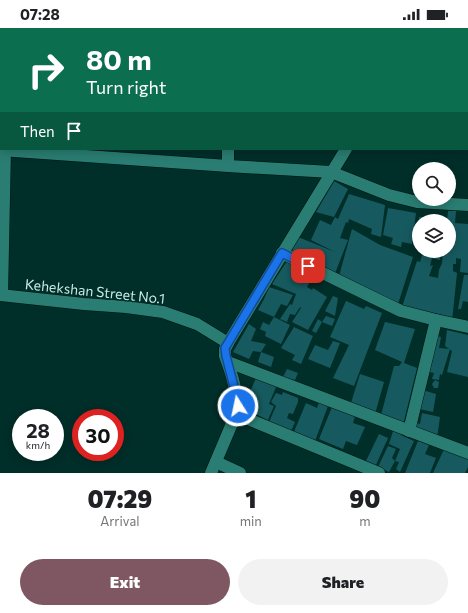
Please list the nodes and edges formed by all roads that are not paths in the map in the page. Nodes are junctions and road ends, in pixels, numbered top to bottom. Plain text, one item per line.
1 (4, 150) edge
2 (228, 150) edge
3 (345, 150) edge
4 (228, 166) junction
5 (331, 172) junction
6 (468, 205) edge
7 (282, 253) junction
8 (1, 296) edge
9 (436, 320) junction
10 (468, 327) edge
11 (228, 343) junction
12 (228, 362) junction
13 (236, 414) junction
14 (409, 431) junction
15 (468, 453) edge
16 (214, 467) edge
17 (240, 473) edge
18 (379, 473) edge

1 - 4 street
1 - 8 street
2 - 4 street
3 - 5 street
4 - 5 street
5 - 6 street
5 - 7 street
7 - 9 street
7 - 11 street
8 - 11 street, Kehekshan Street No.1
9 - 10 street
9 - 14 street
11 - 12 street
12 - 13 street
12 - 14 street
13 - 16 street
13 - 18 street
14 - 15 street
16 - 17 street

